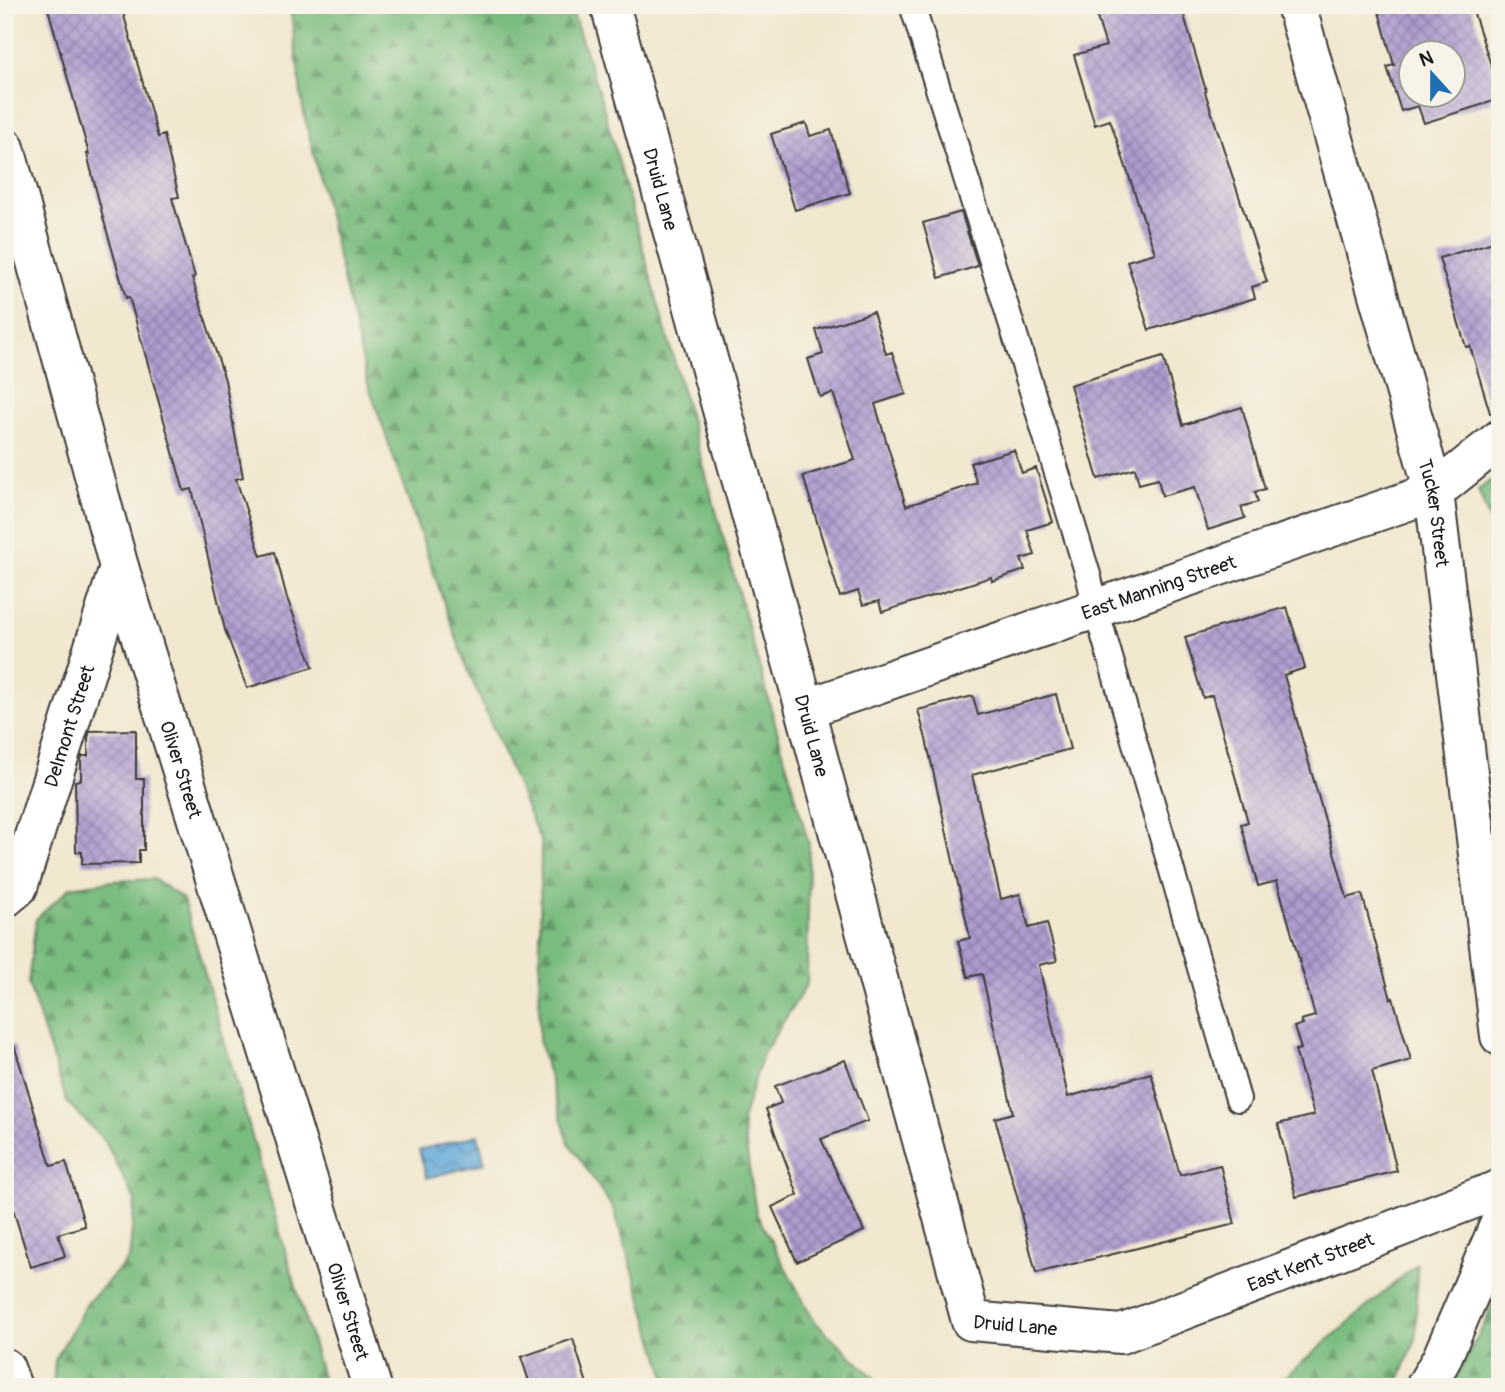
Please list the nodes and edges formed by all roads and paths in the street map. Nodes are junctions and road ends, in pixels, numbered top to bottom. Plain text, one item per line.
1 (610, 5) edge
2 (912, 5) edge
3 (1296, 5) edge
4 (5, 148) edge
5 (1500, 439) edge
6 (1434, 492) junction
7 (119, 567) junction
8 (1096, 609) junction
9 (805, 709) junction
10 (12, 893) edge
11 (1500, 1036) edge
12 (1238, 1099) dead end
13 (1500, 1189) edge
14 (1500, 1223) edge
15 (1121, 1334) joint
16 (5, 1368) edge
17 (12, 1387) edge
18 (372, 1387) edge
19 (1425, 1387) edge

1 - 9 street, Druid Lane
2 - 8 lane
3 - 6 street, Tucker Street
4 - 7 street, Oliver Street
5 - 6 street, East Manning Street
6 - 8 street, East Manning Street
6 - 11 street, Tucker Street
7 - 10 street, Delmont Street
7 - 18 street, Oliver Street
8 - 9 street, East Manning Street
8 - 12 lane
9 - 15 street, Druid Lane
13 - 15 street, East Kent Street
14 - 19 street
16 - 17 street

